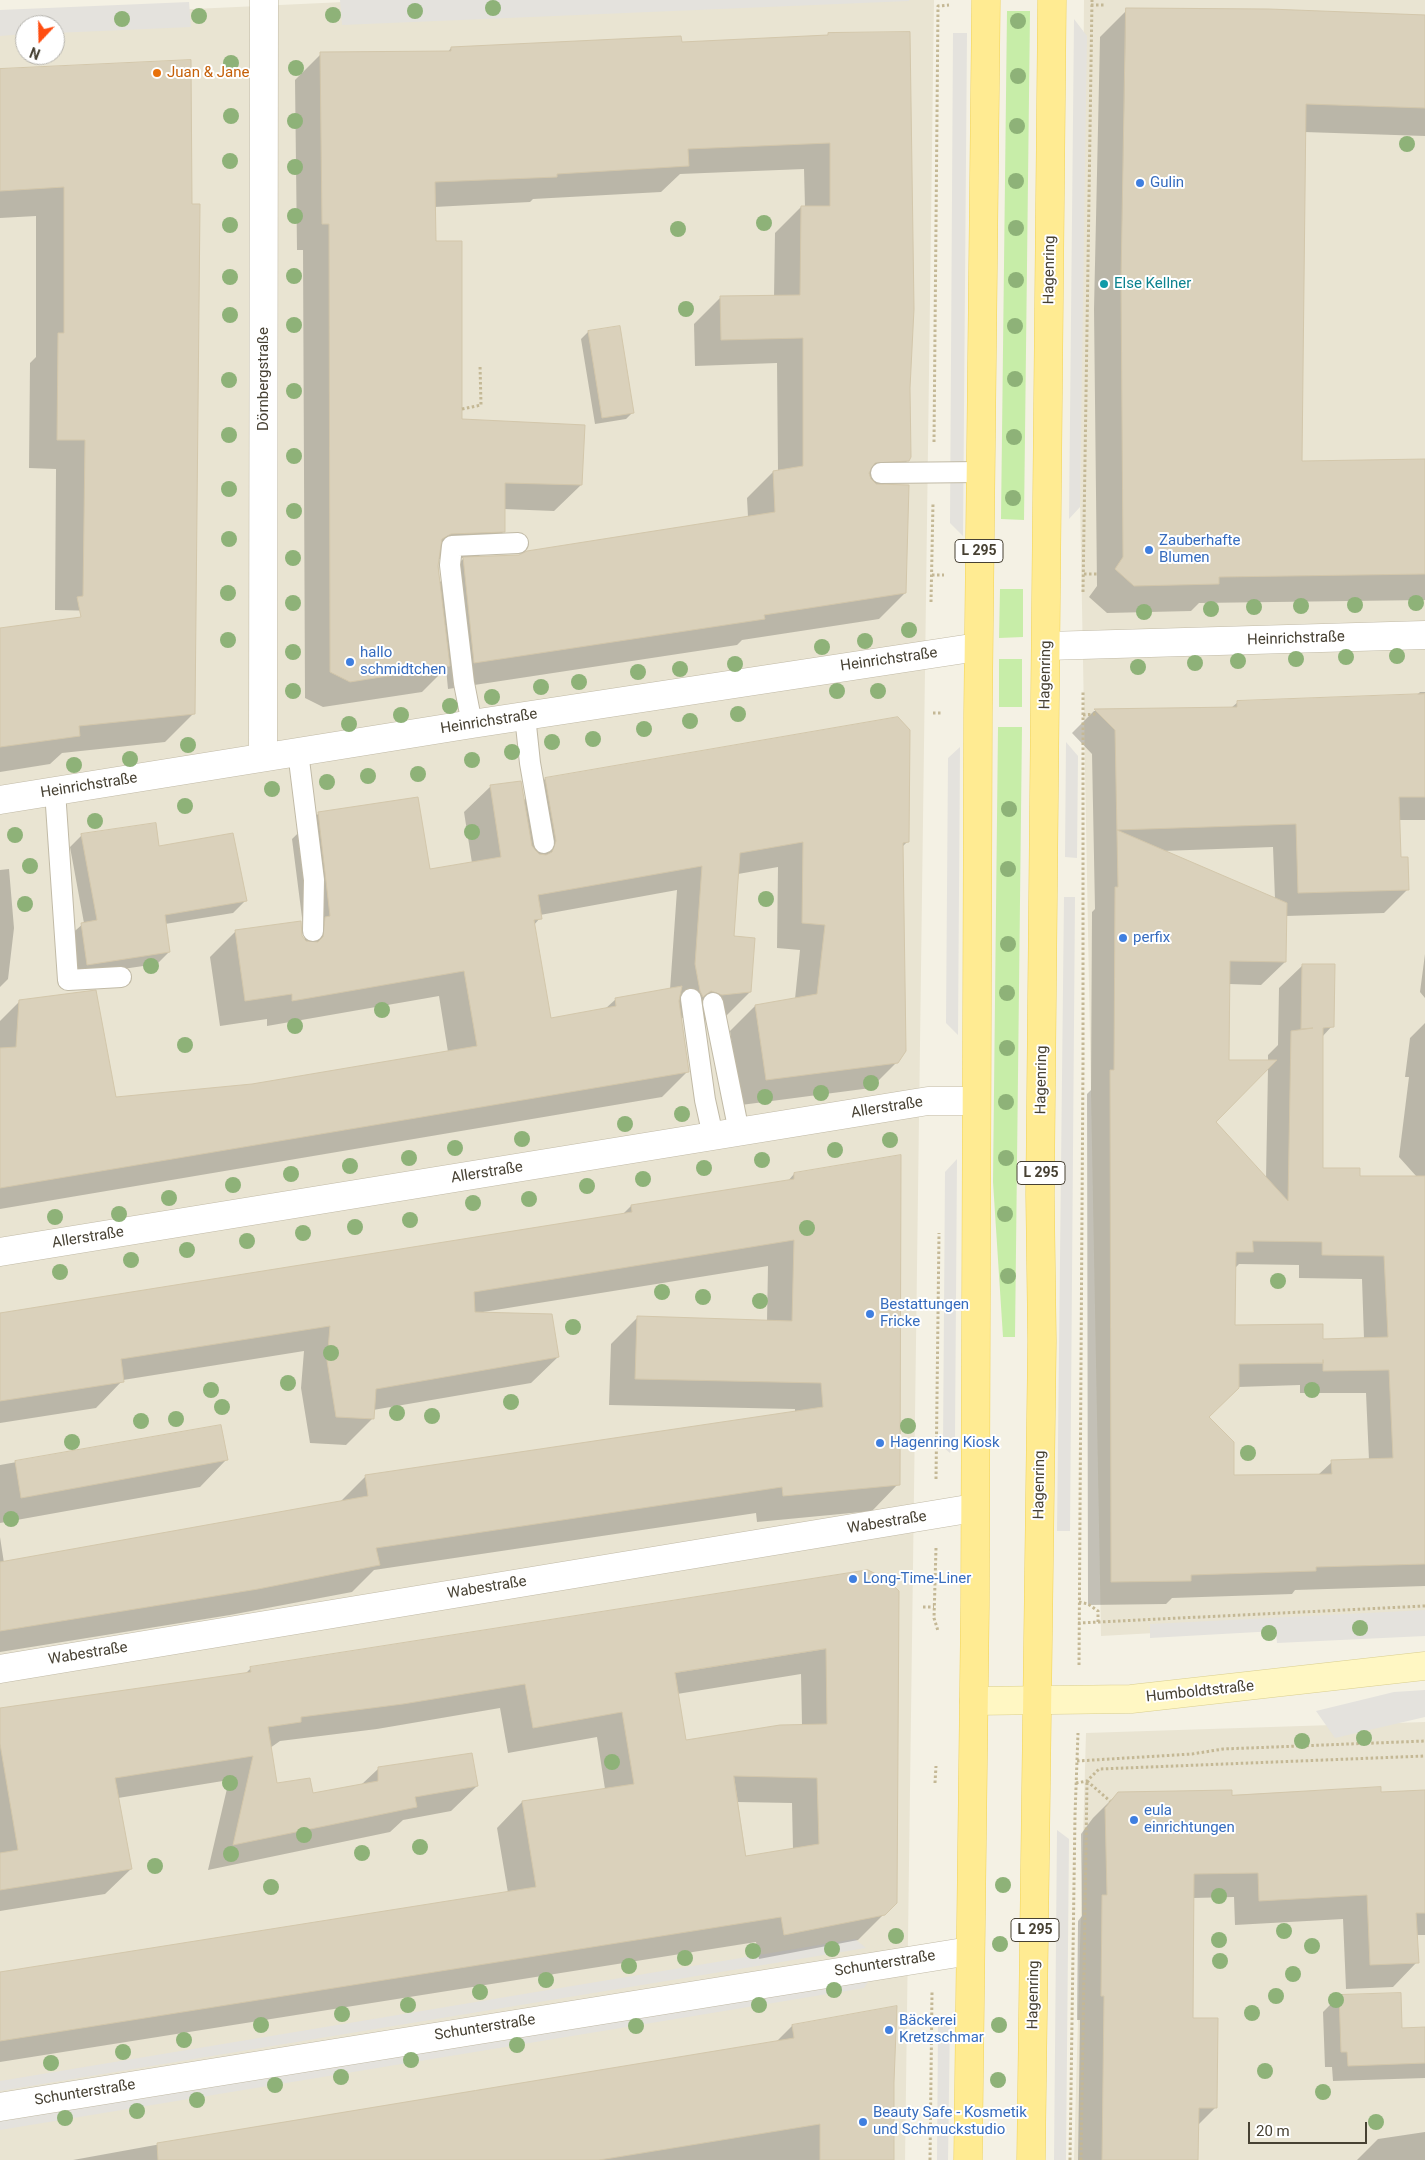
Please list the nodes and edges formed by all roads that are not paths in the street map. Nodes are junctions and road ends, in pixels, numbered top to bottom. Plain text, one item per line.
1 (264, 0) edge
2 (986, 0) edge
3 (1052, 0) edge
4 (881, 472) dead end
5 (980, 472) junction
6 (518, 543) dead end
7 (1425, 634) edge
8 (1046, 646) junction
9 (978, 647) junction
10 (525, 716) junction
11 (472, 724) junction
12 (298, 752) junction
13 (263, 757) junction
14 (55, 791) junction
15 (0, 800) edge
16 (544, 843) dead end
17 (313, 931) dead end
18 (121, 977) dead end
19 (691, 999) dead end
20 (714, 1003) dead end
21 (975, 1101) junction
22 (726, 1134) junction
23 (0, 1252) edge
24 (974, 1508) junction
25 (1425, 1666) edge
26 (0, 1669) edge
27 (1037, 1700) junction
28 (974, 1701) junction
29 (970, 1951) junction
30 (0, 2107) edge
31 (968, 2160) edge
32 (1032, 2160) edge

1 - 13 street, Dörnbergstraße
2 - 5 main road, L 295
3 - 8 main road, Hagenring / L 295
4 - 5 lane
5 - 9 main road, L 295
6 - 11 lane
7 - 8 street, Heinrichstraße
8 - 27 main road, Hagenring / L 295
9 - 10 street, Heinrichstraße
9 - 21 main road, L 295
10 - 11 street, Heinrichstraße
10 - 16 lane
11 - 12 street, Heinrichstraße
12 - 13 street, Heinrichstraße
12 - 17 lane
13 - 14 street, Heinrichstraße
14 - 15 street, Heinrichstraße
14 - 18 lane
19 - 22 lane
20 - 22 lane
21 - 22 street, Allerstraße
21 - 24 main road, L 295
22 - 23 street, Allerstraße
24 - 26 street, Wabestraße
24 - 28 main road, L 295
25 - 27 main road, Humboldtstraße
27 - 28 main road, Humboldtstraße
27 - 32 main road, Hagenring / L 295
28 - 29 main road, L 295
29 - 30 street, Schunterstraße
29 - 31 main road, L 295

